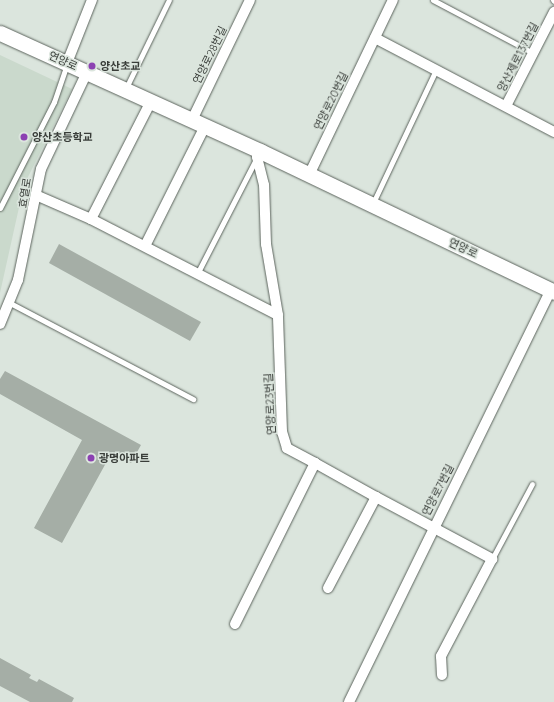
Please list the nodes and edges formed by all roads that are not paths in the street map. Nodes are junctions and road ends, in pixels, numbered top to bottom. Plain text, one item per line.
1 (92, 0) edge
2 (168, 0) edge
3 (250, 0) edge
4 (394, 0) edge
5 (433, 0) edge
6 (554, 12) edge
7 (0, 33) edge
8 (375, 38) junction
9 (533, 53) junction
10 (67, 63) junction
11 (436, 70) junction
12 (87, 72) junction
13 (125, 89) junction
14 (151, 101) junction
15 (506, 106) junction
16 (199, 123) junction
17 (554, 132) edge
18 (258, 154) junction
19 (309, 175) junction
20 (38, 196) junction
21 (372, 205) junction
22 (0, 208) edge
23 (91, 219) junction
24 (145, 246) junction
25 (197, 274) junction
26 (553, 291) edge
27 (10, 303) junction
28 (278, 315) junction
29 (0, 324) edge
30 (193, 400) dead end
31 (315, 463) junction
32 (532, 484) dead end
33 (376, 497) junction
34 (432, 528) junction
35 (492, 559) junction
36 (328, 588) dead end
37 (235, 624) dead end
38 (442, 675) dead end
39 (349, 702) edge

1 - 10 street
2 - 13 lane
3 - 16 street, 연양로28번길
4 - 8 street, 연양로20번길
5 - 9 lane
6 - 9 street, 양산제로137번길
7 - 10 street, 연양로
8 - 11 street
8 - 19 street, 연양로20번길
9 - 15 street, 양산제로137번길
10 - 12 street, 연양로
10 - 22 lane
11 - 15 street
11 - 21 lane
12 - 13 street, 연양로
12 - 20 street, 효열로
13 - 14 street, 연양로
14 - 16 street, 연양로
14 - 23 street
15 - 17 street, 양산제로137번길
16 - 18 street, 연양로
16 - 24 street
18 - 19 street, 연양로
18 - 25 lane
18 - 28 street, 연양로23번길
19 - 21 street, 연양로
20 - 23 street
20 - 27 street, 효열로
21 - 26 street, 연양로
23 - 24 street
24 - 25 street
25 - 28 street
26 - 34 street, 연양로7번길
27 - 29 street, 효열로
27 - 30 lane
28 - 31 street, 연양로23번길
31 - 33 street
31 - 37 street
32 - 35 lane
33 - 34 street
33 - 36 street
34 - 35 street
34 - 39 street, 연양로7번길
35 - 38 street

